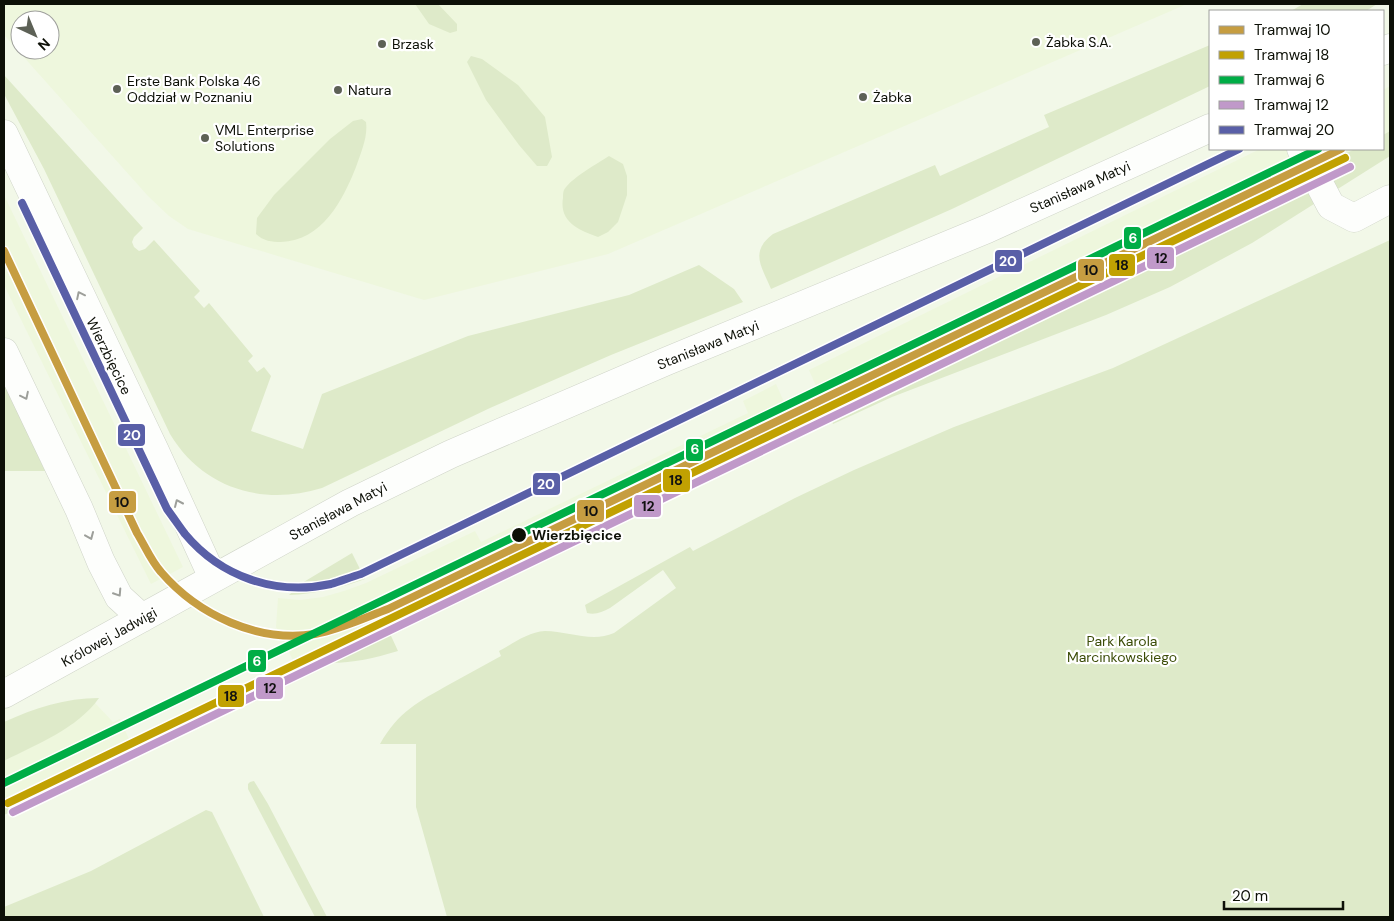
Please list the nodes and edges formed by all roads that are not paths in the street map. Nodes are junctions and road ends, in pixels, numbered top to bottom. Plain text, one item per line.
1 (1209, 128) edge
2 (4, 134) edge
3 (1302, 150) edge
4 (1390, 199) edge
5 (5, 356) edge
6 (213, 578) junction
7 (142, 618) junction
8 (4, 694) edge

1 - 6 street, Stanisława Matyi
6 -> 2 street, Wierzbięcice
3 - 4 street
5 -> 7 street
6 - 7 street, Królowej Jadwigi
7 - 8 street, Królowej Jadwigi

